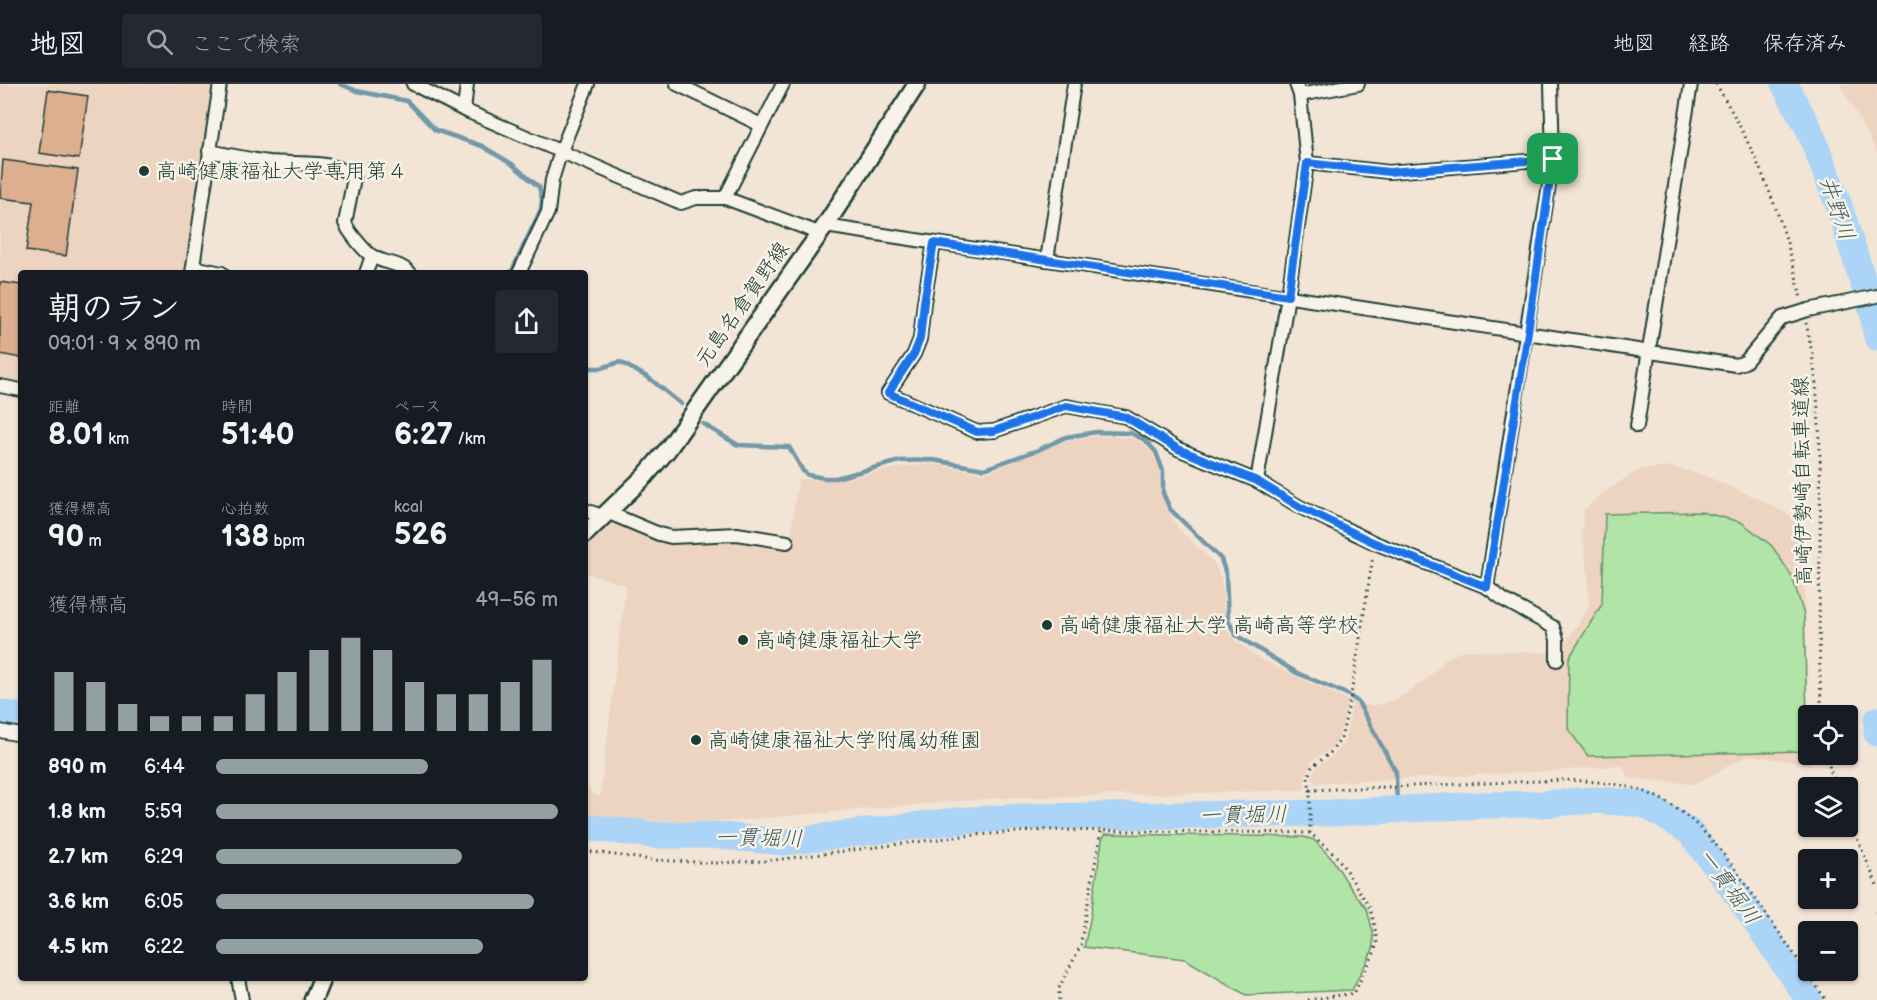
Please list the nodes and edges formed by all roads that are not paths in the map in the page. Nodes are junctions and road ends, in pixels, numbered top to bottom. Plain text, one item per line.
1 (220, 84) edge
2 (413, 84) edge
3 (467, 84) edge
4 (588, 84) edge
5 (677, 84) edge
6 (783, 84) edge
7 (917, 84) edge
8 (1074, 84) edge
9 (1358, 84) edge
10 (1551, 84) edge
11 (1691, 84) edge
12 (1298, 89) edge
13 (464, 110) junction
14 (761, 125) junction
15 (209, 151) junction
16 (561, 151) junction
17 (1553, 159) junction
18 (1307, 163) junction
19 (725, 198) junction
20 (822, 229) junction
21 (934, 243) junction
22 (372, 256) junction
23 (1047, 260) junction
24 (193, 270) edge
25 (367, 270) edge
26 (408, 270) edge
27 (520, 270) edge
28 (1288, 296) junction
29 (1877, 296) edge
30 (1528, 332) junction
31 (1650, 351) junction
32 (0, 386) edge
33 (18, 389) edge
34 (1637, 426) dead end
35 (1257, 481) junction
36 (588, 511) edge
37 (607, 515) junction
38 (588, 531) edge
39 (787, 542) dead end
40 (1487, 587) junction
41 (1557, 660) dead end
42 (0, 730) edge
43 (18, 734) edge
44 (239, 981) edge
45 (321, 981) edge
46 (242, 1000) edge
47 (313, 1000) edge

1 - 15 street
2 - 13 street
3 - 13 street
4 - 16 street
5 - 14 street
6 - 14 street
7 - 20 main road, 元島名倉賀野線
8 - 23 street
9 - 12 street
10 - 17 street
11 - 31 street
12 - 18 street
13 - 16 street
14 - 19 street
15 - 22 street
15 - 24 street
16 - 19 street
16 - 27 street
17 - 18 street
17 - 30 street
18 - 28 street
19 - 20 street
20 - 21 street
20 - 37 main road, 元島名倉賀野線
21 - 23 street
21 - 35 street
22 - 25 street
22 - 26 street
23 - 28 street
28 - 30 street
28 - 35 street
29 - 31 street
30 - 31 street
30 - 40 street
31 - 34 street
32 - 33 street
35 - 40 street
36 - 37 street
37 - 38 main road, 元島名倉賀野線
37 - 39 street
40 - 41 street
42 - 43 street
44 - 46 street
45 - 47 main road

